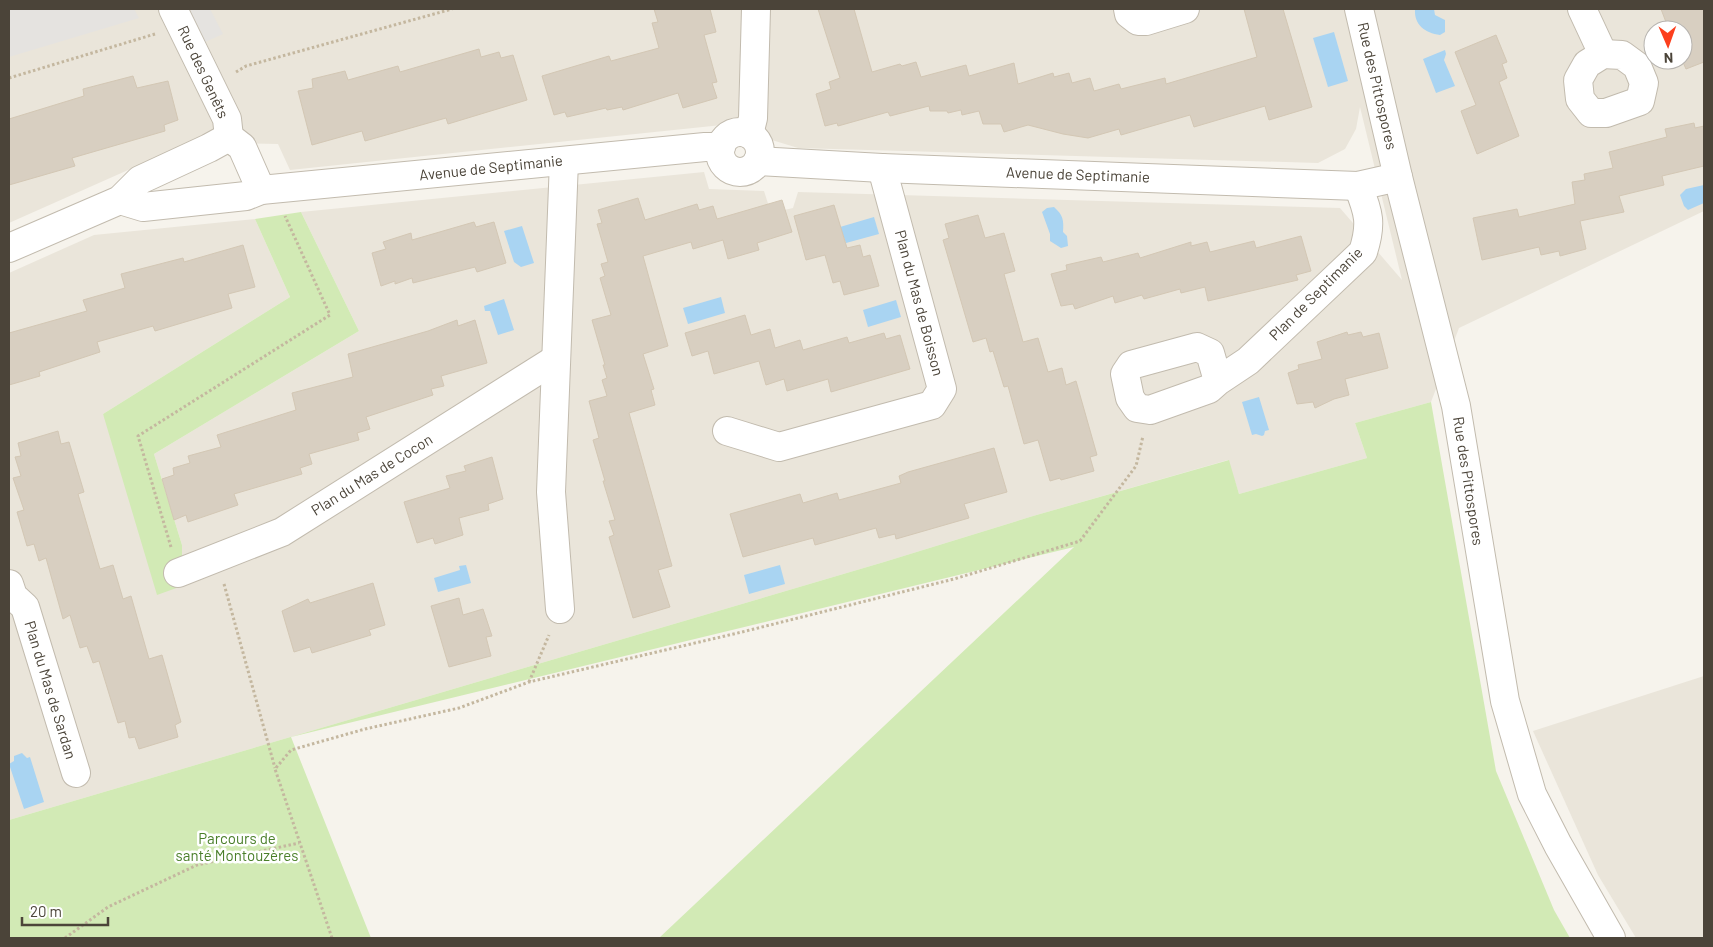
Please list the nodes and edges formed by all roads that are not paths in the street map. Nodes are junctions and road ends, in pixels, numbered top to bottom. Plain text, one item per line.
1 (756, 9) edge
2 (1128, 9) edge
3 (1184, 9) edge
4 (1359, 9) edge
5 (1582, 9) edge
6 (177, 17) edge
7 (1603, 54) dead end
8 (749, 134) junction
9 (229, 137) junction
10 (721, 147) junction
11 (564, 161) junction
12 (758, 161) junction
13 (882, 168) junction
14 (1398, 177) junction
15 (1358, 186) junction
16 (261, 190) junction
17 (120, 200) junction
18 (9, 248) edge
19 (556, 359) junction
20 (1218, 381) junction
21 (727, 430) dead end
22 (178, 573) road end
23 (10, 592) edge
24 (560, 609) road end
25 (76, 773) dead end
26 (1611, 938) edge

1 - 8 street
2 - 3 street
4 - 14 street, Rue des Pittospores
5 - 7 street
6 - 9 street, Rue des Genêts
8 - 10 street
8 - 12 street
9 - 16 street
9 - 17 street
10 - 11 street, Avenue de Septimanie
10 - 12 street, Avenue de Septimanie
11 - 16 street, Avenue de Septimanie
11 - 19 street
12 - 13 street, Avenue de Septimanie
13 - 15 street, Avenue de Septimanie
13 - 21 street, Plan du Mas de Boisson
14 - 15 street, Avenue de Septimanie
14 - 26 street, Rue des Pittospores
15 - 20 street, Plan de Septimanie
16 - 17 street, Avenue de Septimanie
17 - 18 street
19 - 22 street, Plan du Mas de Cocon
19 - 24 street
20 - 20 street, Plan de Septimanie
23 - 25 street, Plan du Mas de Sardan

